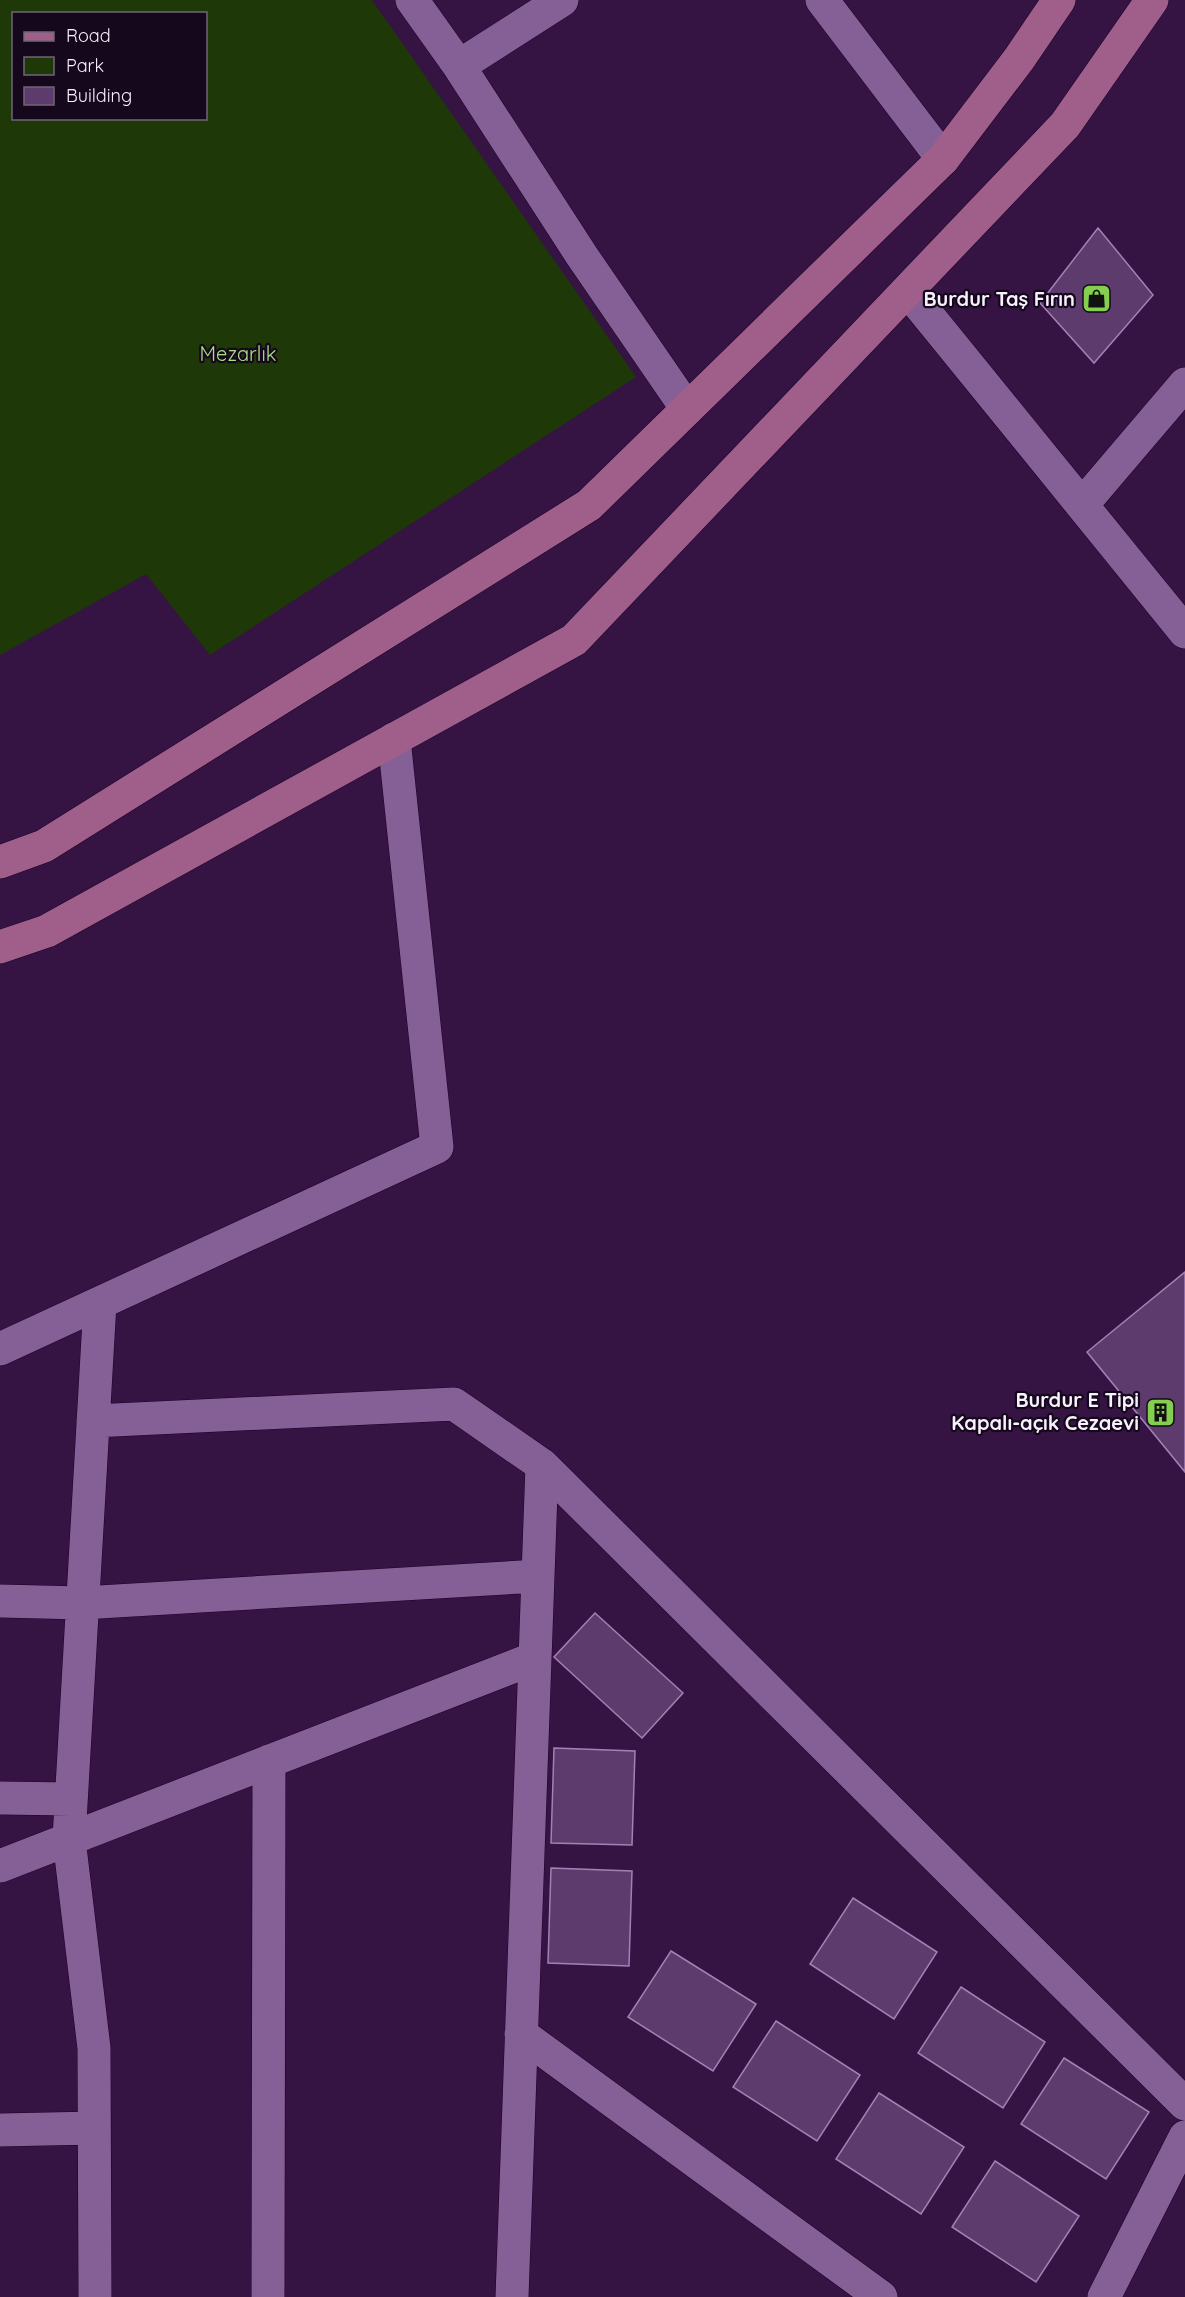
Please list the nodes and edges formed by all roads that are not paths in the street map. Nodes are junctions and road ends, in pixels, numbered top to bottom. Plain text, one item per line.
1 (412, 0) edge
2 (562, 0) edge
3 (822, 0) edge
4 (1059, 0) edge
5 (1152, 0) edge
6 (459, 66) junction
7 (943, 159) junction
8 (908, 291) junction
9 (1185, 384) edge
10 (687, 409) junction
11 (1082, 504) junction
12 (1185, 632) edge
13 (394, 739) junction
14 (0, 862) edge
15 (0, 947) edge
16 (100, 1303) junction
17 (0, 1349) edge
18 (93, 1421) junction
19 (542, 1465) junction
20 (538, 1576) junction
21 (0, 1601) edge
22 (82, 1603) junction
23 (535, 1658) junction
24 (269, 1761) junction
25 (0, 1798) edge
26 (71, 1799) junction
27 (69, 1839) junction
28 (0, 1866) edge
29 (521, 2034) junction
30 (1185, 2104) edge
31 (94, 2128) junction
32 (0, 2130) edge
33 (1185, 2137) edge
34 (95, 2297) edge
35 (268, 2297) edge
36 (512, 2297) edge
37 (881, 2297) edge
38 (1104, 2297) edge

1 - 6 street
2 - 6 street
3 - 7 street
4 - 7 main road
5 - 8 main road
6 - 10 street
7 - 10 main road
8 - 11 street
8 - 13 main road
9 - 11 street
10 - 14 main road
11 - 12 street
13 - 15 main road
13 - 16 street
16 - 17 street
16 - 18 street
18 - 19 street
18 - 22 street
19 - 20 street
19 - 30 street
20 - 22 street
20 - 23 street
21 - 22 street
22 - 26 street
23 - 24 street
23 - 29 street
24 - 27 street
24 - 35 street
25 - 26 street
26 - 27 street
27 - 28 street
27 - 31 street
29 - 36 street
29 - 37 street
31 - 32 street
31 - 34 street
33 - 38 street

